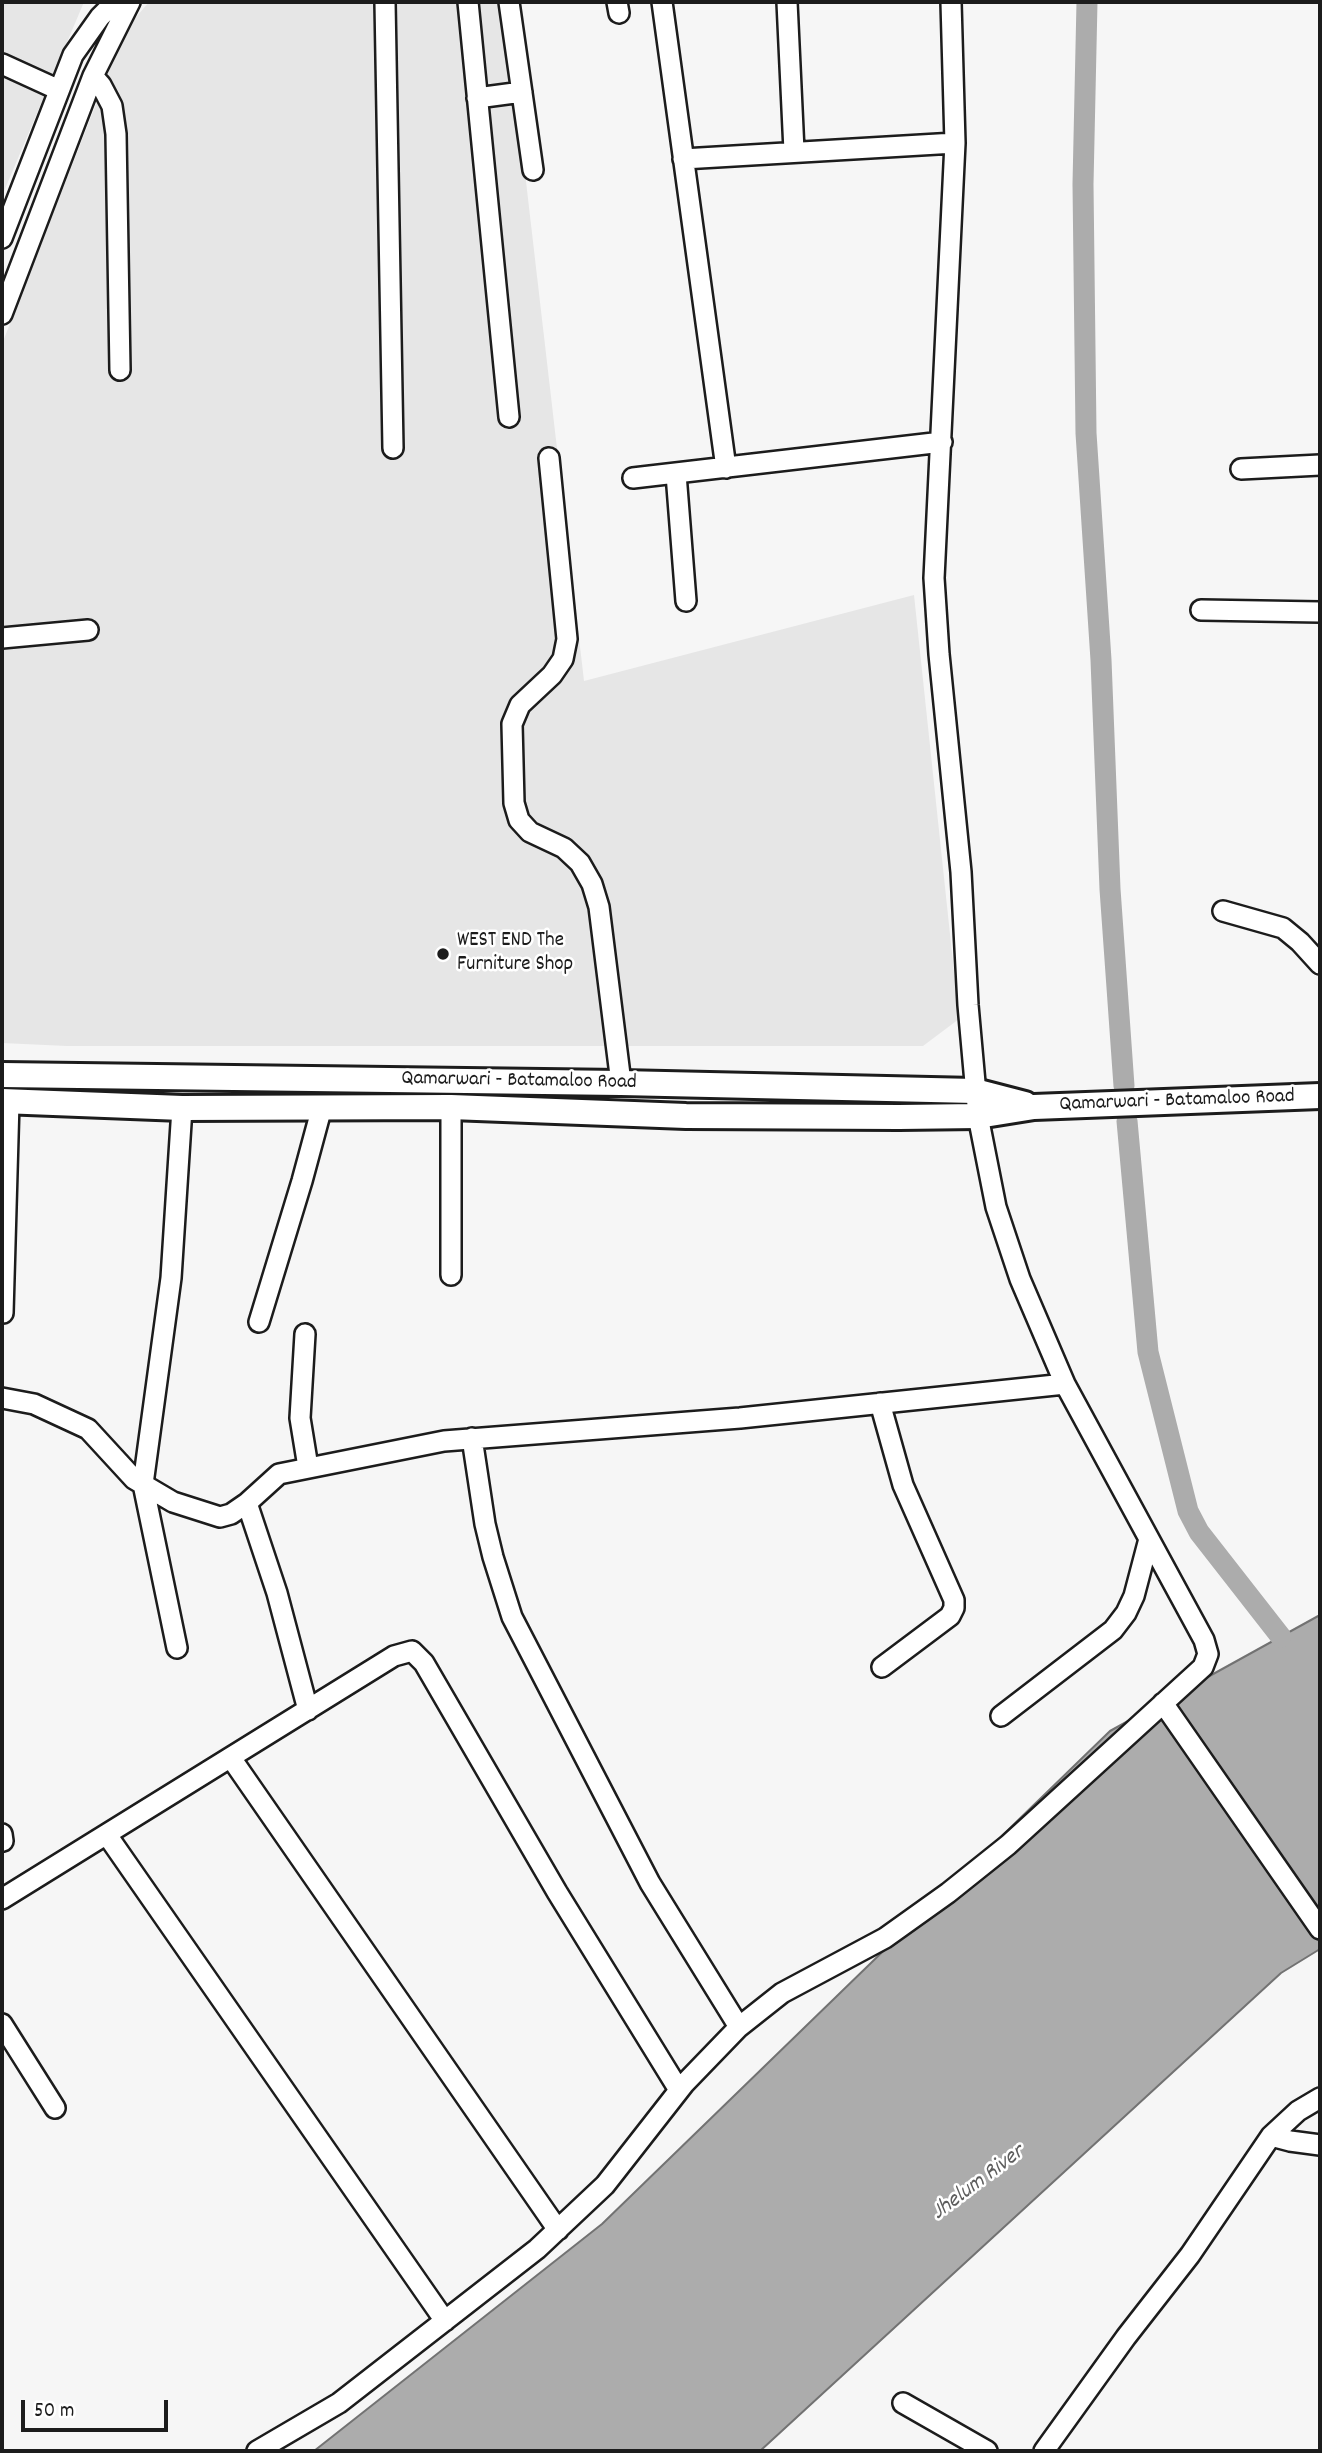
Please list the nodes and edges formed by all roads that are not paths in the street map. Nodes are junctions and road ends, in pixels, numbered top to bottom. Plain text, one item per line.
1 (373, 2) edge
2 (385, 2) edge
3 (468, 2) edge
4 (509, 2) edge
5 (662, 2) edge
6 (786, 2) edge
7 (951, 2) edge
8 (124, 3) edge
9 (2, 64) edge
10 (93, 76) junction
11 (59, 90) junction
12 (523, 92) junction
13 (477, 98) junction
14 (955, 143) junction
15 (794, 151) junction
16 (683, 159) junction
17 (533, 170) dead end
18 (2, 238) edge
19 (2, 313) edge
20 (120, 370) dead end
21 (509, 417) dead end
22 (942, 442) junction
23 (393, 448) dead end
24 (549, 458) dead end
25 (1320, 465) edge
26 (726, 468) junction
27 (1241, 469) dead end
28 (676, 474) junction
29 (633, 478) dead end
30 (686, 601) dead end
31 (1201, 610) dead end
32 (1320, 612) edge
33 (88, 630) dead end
34 (2, 638) edge
35 (1223, 911) dead end
36 (1320, 964) edge
37 (2, 1075) edge
38 (621, 1083) junction
39 (975, 1091) junction
40 (1320, 1097) edge
41 (5, 1101) edge
42 (322, 1107) junction
43 (451, 1107) junction
44 (1034, 1107) junction
45 (182, 1108) junction
46 (978, 1116) junction
47 (451, 1275) dead end
48 (3, 1313) edge
49 (259, 1322) dead end
50 (305, 1334) dead end
51 (1065, 1384) junction
52 (2, 1398) edge
53 (880, 1403) junction
54 (472, 1438) junction
55 (309, 1467) junction
56 (143, 1484) junction
57 (247, 1503) junction
58 (1149, 1539) junction
59 (177, 1648) dead end
60 (882, 1667) dead end
61 (1168, 1708) junction
62 (308, 1710) junction
63 (1001, 1716) dead end
64 (230, 1758) junction
65 (107, 1835) junction
66 (2, 1899) edge
67 (1320, 1929) edge
68 (2, 2024) edge
69 (739, 2027) junction
70 (679, 2090) junction
71 (1320, 2098) edge
72 (55, 2108) dead end
73 (1271, 2136) junction
74 (1320, 2145) edge
75 (558, 2230) junction
76 (445, 2321) junction
77 (903, 2403) dead end
78 (257, 2451) edge
79 (987, 2451) edge
80 (1044, 2451) edge

1 - 2 street
2 - 23 street
3 - 13 street
4 - 12 street
5 - 16 street
6 - 15 street
7 - 14 street
8 - 10 street
8 - 11 street
9 - 11 street
10 - 19 street
10 - 20 street
11 - 18 street
12 - 13 street
12 - 17 street
13 - 21 street
14 - 15 street
14 - 22 street
15 - 16 street
16 - 26 street
22 - 26 street
22 - 39 street
24 - 38 street
25 - 27 street
26 - 28 street
28 - 29 street
28 - 30 street
31 - 32 street
33 - 34 street
35 - 36 street
37 - 38 main road, Qamarwari - Batamaloo Road
38 - 39 main road, Qamarwari - Batamaloo Road
39 - 44 main road, Qamarwari - Batamaloo Road
39 - 46 street
40 - 44 main road, Qamarwari - Batamaloo Road
41 - 45 main road, Qamarwari - Batamaloo Road
41 - 48 street
42 - 43 main road, Qamarwari - Batamaloo Road
42 - 45 main road, Qamarwari - Batamaloo Road
42 - 49 street
43 - 46 main road, Qamarwari - Batamaloo Road
43 - 47 street
44 - 46 main road, Qamarwari - Batamaloo Road
45 - 56 street
46 - 51 street
50 - 55 street
51 - 53 street
51 - 58 street
52 - 56 street
53 - 54 street
53 - 60 street
54 - 55 street
54 - 69 street
55 - 57 street
56 - 57 street
56 - 59 street
57 - 62 street
58 - 61 street
58 - 63 street
61 - 67 street
61 - 69 street
62 - 64 street
62 - 70 street
64 - 65 street
64 - 75 street
65 - 66 street
65 - 76 street
68 - 72 street
69 - 70 street
70 - 75 street
71 - 73 street
73 - 74 street
73 - 80 street
75 - 76 street
76 - 78 street
77 - 79 street

